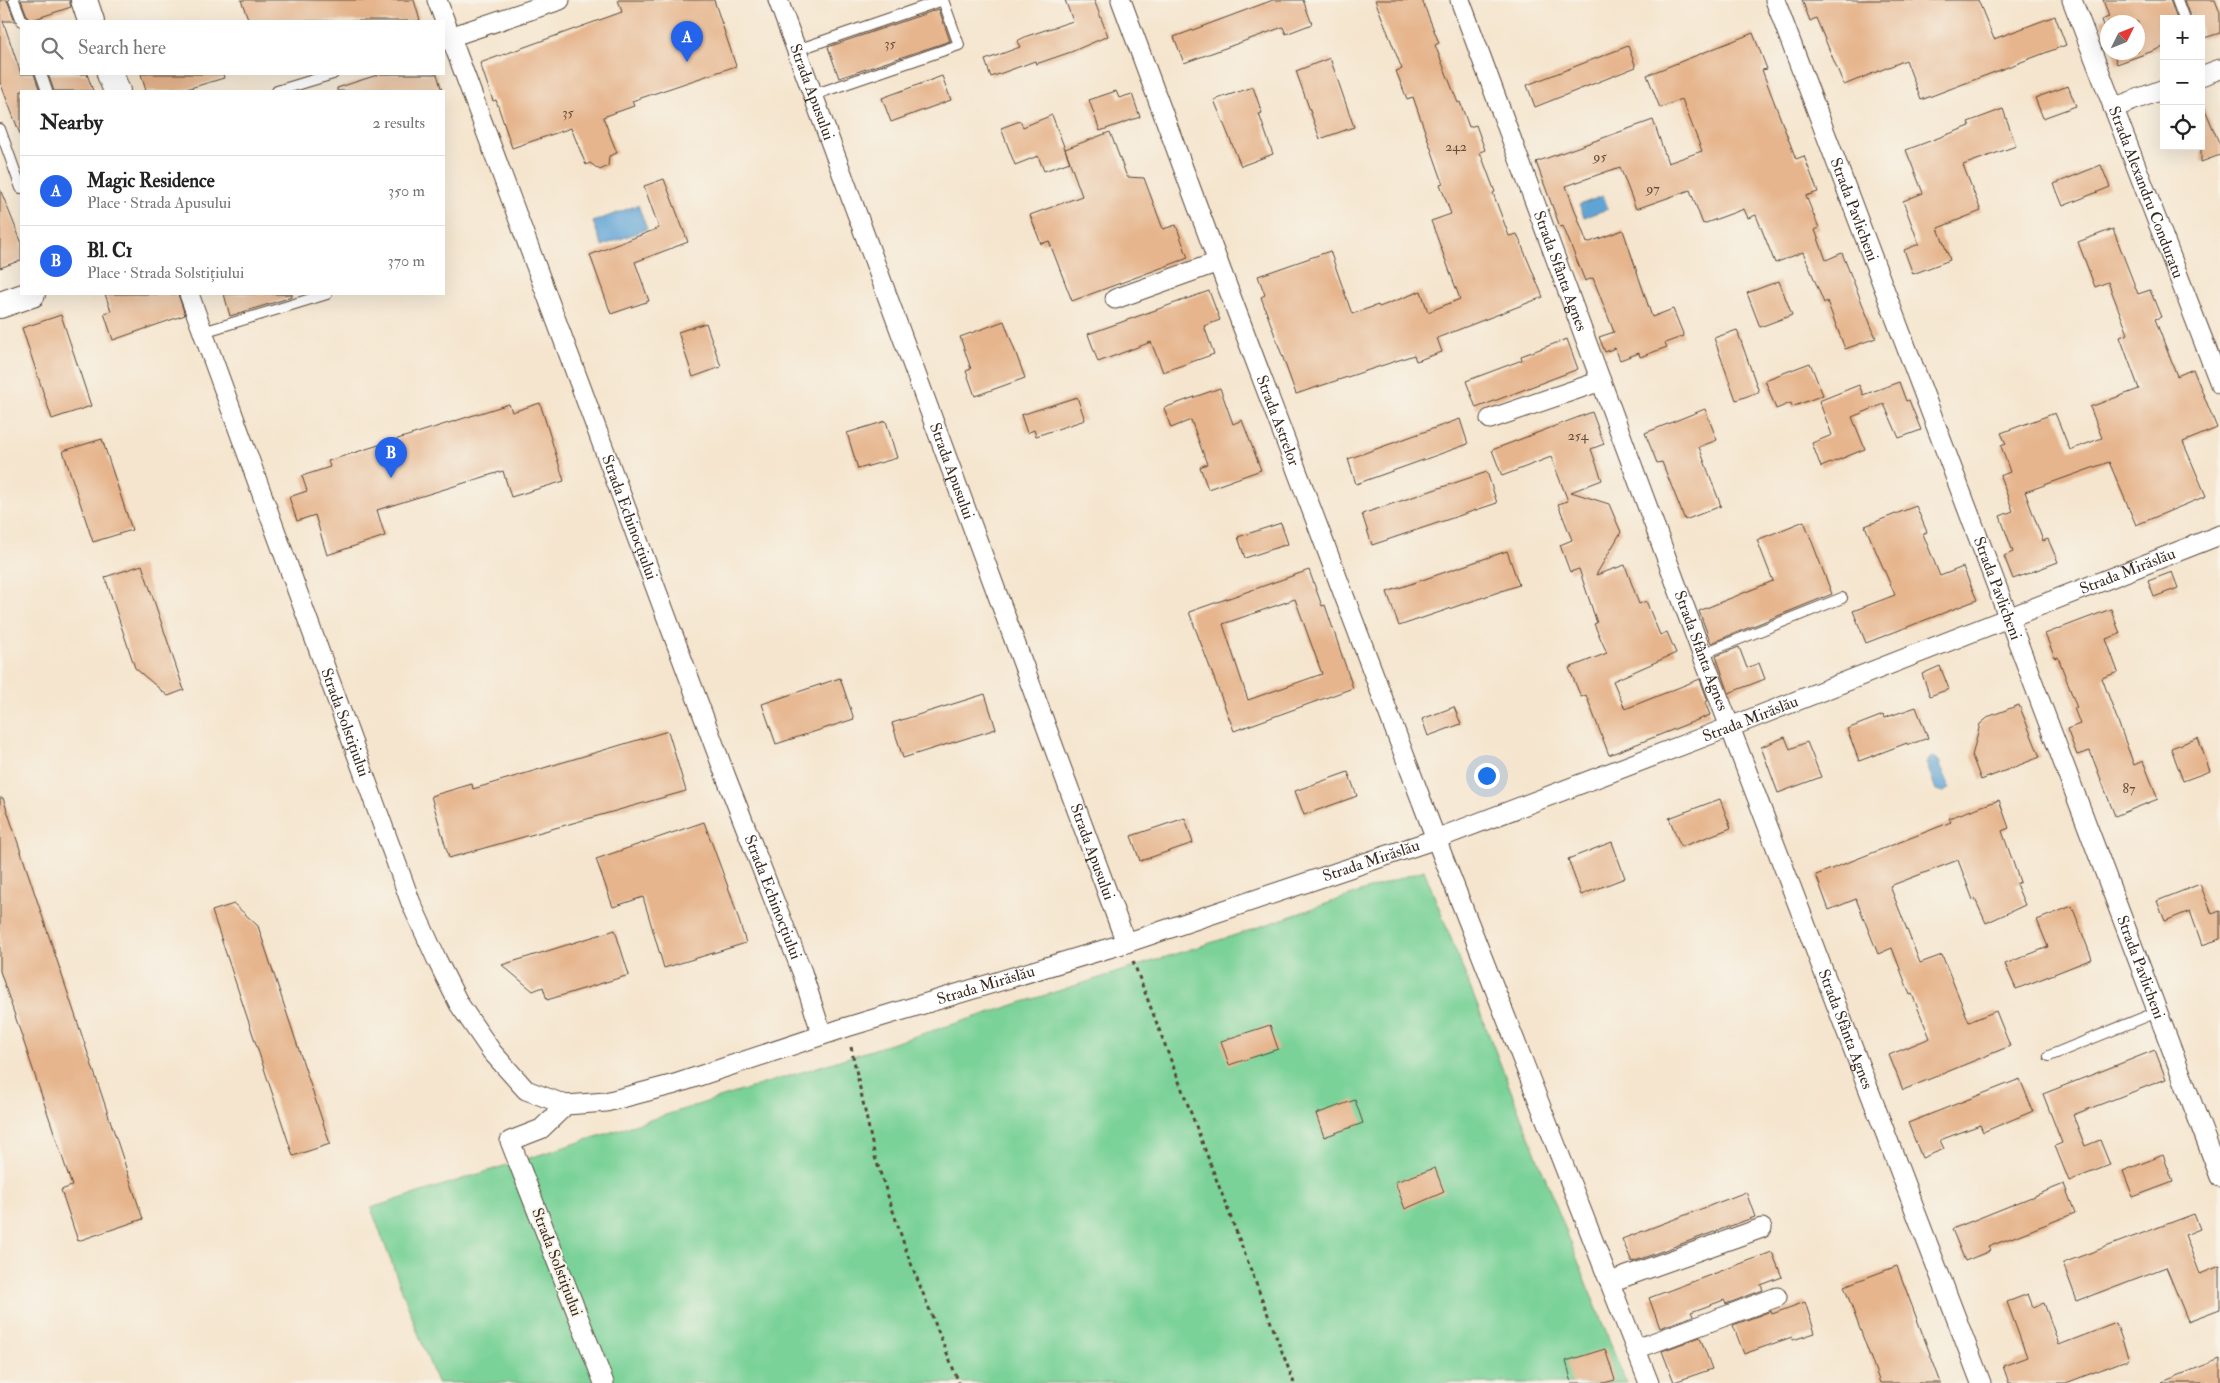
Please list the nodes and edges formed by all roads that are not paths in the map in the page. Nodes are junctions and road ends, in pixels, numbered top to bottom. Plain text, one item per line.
1 (14, 0) edge
2 (84, 0) edge
3 (437, 0) edge
4 (560, 0) edge
5 (778, 0) edge
6 (1121, 0) edge
7 (1460, 0) edge
8 (1775, 0) edge
9 (2072, 0) edge
10 (2177, 0) edge
11 (2183, 15) edge
12 (22, 20) edge
13 (91, 20) edge
14 (442, 20) edge
15 (447, 38) edge
16 (797, 50) junction
17 (41, 75) edge
18 (110, 75) edge
19 (330, 75) edge
20 (47, 90) edge
21 (117, 90) edge
22 (280, 90) edge
23 (2160, 91) edge
24 (814, 95) junction
25 (2114, 108) junction
26 (0, 129) edge
27 (20, 185) edge
28 (1218, 262) junction
29 (29, 295) edge
30 (189, 295) edge
31 (323, 295) edge
32 (1115, 299) dead end
33 (0, 305) edge
34 (203, 332) junction
35 (1601, 381) junction
36 (2220, 384) edge
37 (1490, 419) dead end
38 (2220, 535) edge
39 (1842, 598) dead end
40 (2007, 618) junction
41 (1702, 654) junction
42 (1730, 728) junction
43 (1436, 839) junction
44 (1126, 943) junction
45 (2157, 1012) junction
46 (822, 1035) junction
47 (2049, 1056) dead end
48 (566, 1106) junction
49 (2220, 1177) edge
50 (1762, 1228) dead end
51 (1610, 1282) junction
52 (1777, 1297) dead end
53 (1636, 1349) junction
54 (604, 1383) edge
55 (1650, 1383) edge
56 (1980, 1383) edge

1 - 12 lane
2 - 13 street
3 - 14 street, Strada Echinocțiului
4 - 15 street
5 - 16 street, Strada Apusului
6 - 28 street, Strada Astrelor
7 - 35 street, Strada Sfânta Agnes
8 - 40 street, Strada Pavlicheni
9 - 25 street, Strada Alexandru Conduratu
10 - 11 lane
15 - 46 street, Strada Echinocțiului
16 - 24 street, Strada Apusului
16 - 24 lane
17 - 20 lane
18 - 21 street
19 - 22 lane
23 - 25 street
24 - 44 street, Strada Apusului
25 - 36 street, Strada Alexandru Conduratu
26 - 27 lane
28 - 32 street
28 - 43 street, Strada Astrelor
29 - 33 street
30 - 34 street, Strada Solstițiului
31 - 34 lane
34 - 48 street, Strada Solstițiului
35 - 37 street
35 - 41 street, Strada Sfânta Agnes
38 - 40 street, Strada Mirăslău
39 - 41 lane
40 - 42 street, Strada Mirăslău
40 - 45 street, Strada Pavlicheni
41 - 42 street, Strada Sfânta Agnes
42 - 43 street, Strada Mirăslău
42 - 56 street, Strada Sfânta Agnes
43 - 44 street, Strada Mirăslău
43 - 51 street, Strada Astrelor
44 - 46 street, Strada Mirăslău
45 - 47 lane
45 - 49 street, Strada Pavlicheni
46 - 48 street, Strada Mirăslău
48 - 54 street, Strada Solstițiului
50 - 51 street
51 - 53 street, Strada Astrelor
52 - 53 street
53 - 55 street, Strada Astrelor

